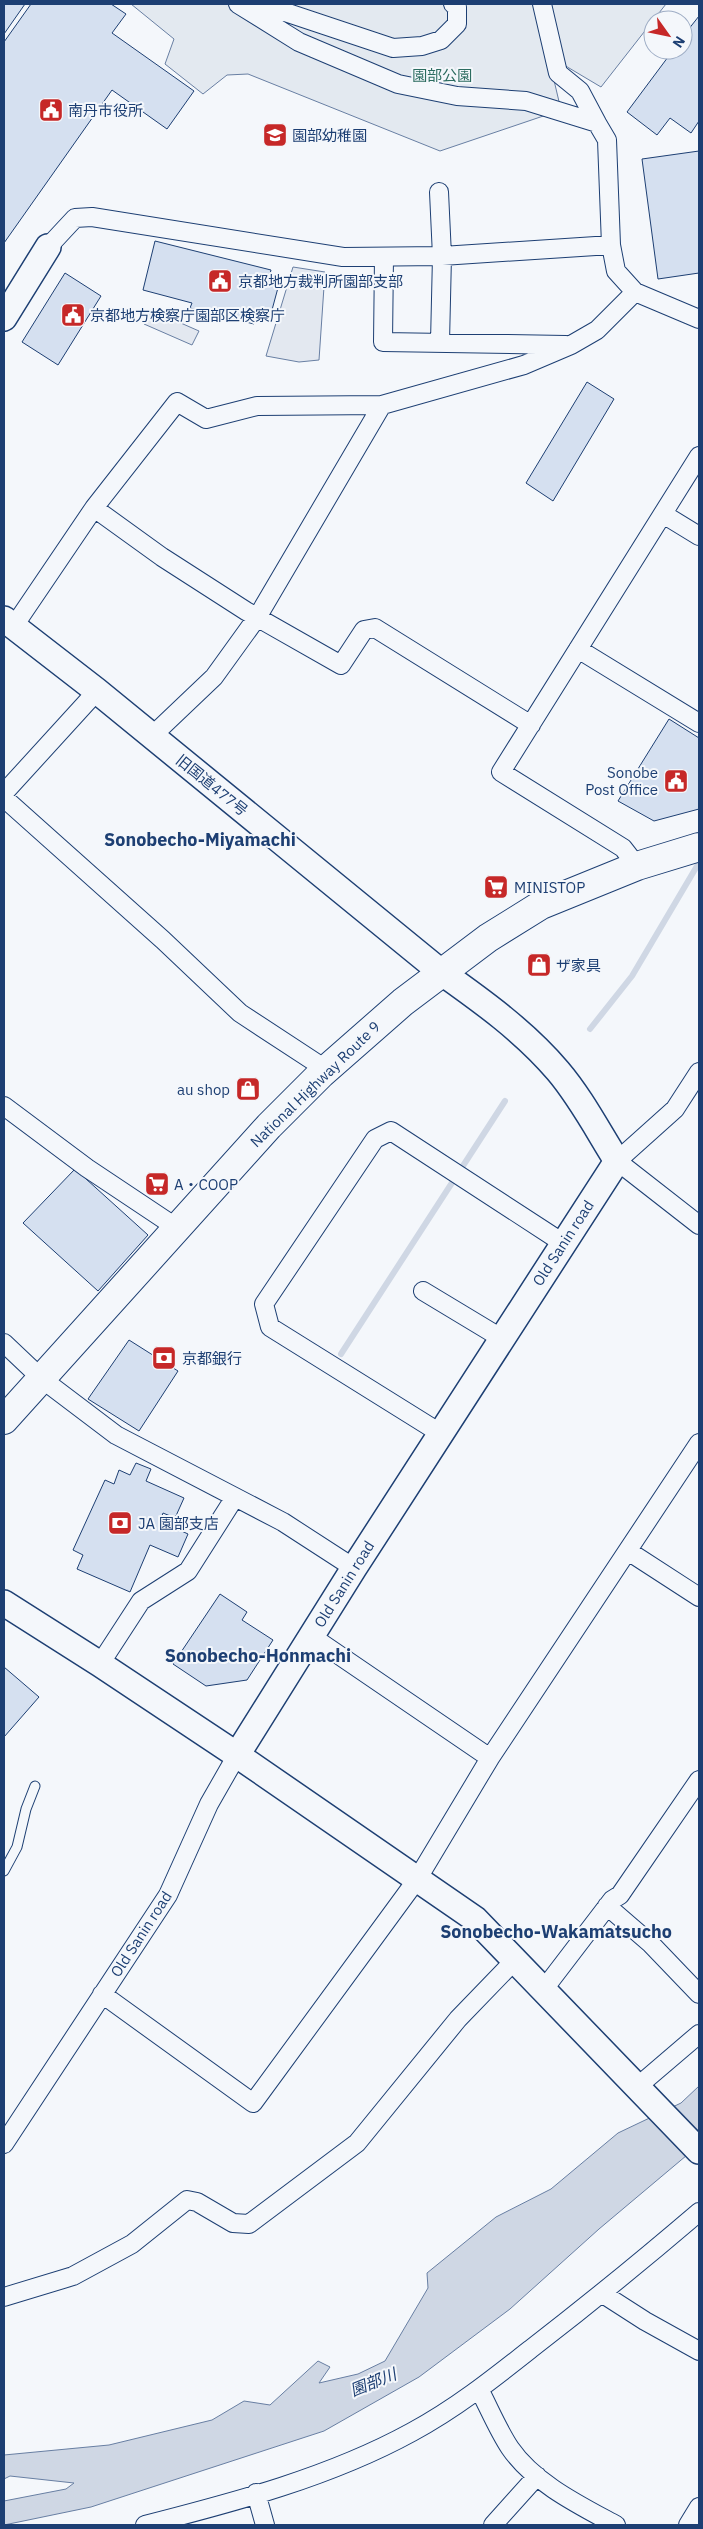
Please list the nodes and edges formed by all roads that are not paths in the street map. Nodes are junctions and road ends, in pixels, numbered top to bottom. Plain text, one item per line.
1 (238, 4) edge
2 (261, 4) edge
3 (453, 4) edge
4 (542, 4) edge
5 (597, 123) junction
6 (439, 192) dead end
7 (611, 246) junction
8 (48, 247) joint
9 (442, 256) junction
10 (384, 257) junction
11 (635, 292) junction
12 (4, 318) edge
13 (699, 319) edge
14 (440, 342) junction
15 (571, 345) junction
16 (382, 405) junction
17 (699, 456) edge
18 (94, 508) junction
19 (663, 514) junction
20 (699, 536) edge
21 (258, 616) junction
22 (9, 622) edge
23 (578, 649) junction
24 (97, 691) junction
25 (699, 723) edge
26 (531, 725) junction
27 (152, 736) junction
28 (4, 793) edge
29 (4, 798) edge
30 (699, 847) edge
31 (637, 866) junction
32 (441, 972) junction
33 (327, 1070) junction
34 (699, 1072) edge
35 (4, 1106) edge
36 (617, 1161) junction
37 (699, 1225) edge
38 (177, 1228) junction
39 (563, 1243) junction
40 (423, 1291) dead end
41 (501, 1338) junction
42 (4, 1343) edge
43 (42, 1379) junction
44 (4, 1420) edge
45 (440, 1433) junction
46 (699, 1443) edge
47 (235, 1497) junction
48 (628, 1551) junction
49 (354, 1568) junction
50 (699, 1597) edge
51 (4, 1604) edge
52 (311, 1636) junction
53 (100, 1664) junction
54 (237, 1755) junction
55 (490, 1758) junction
56 (699, 1780) edge
57 (35, 1786) dead end
58 (4, 1871) edge
59 (418, 1878) junction
60 (607, 1906) junction
61 (514, 1960) junction
62 (544, 1989) junction
63 (102, 1994) junction
64 (699, 1994) edge
65 (699, 2034) edge
66 (642, 2092) junction
67 (4, 2144) edge
68 (699, 2152) edge
69 (699, 2212) edge
70 (602, 2294) junction
71 (4, 2297) edge
72 (699, 2351) edge
73 (479, 2389) junction
74 (537, 2476) junction
75 (256, 2493) junction
76 (699, 2507) edge
77 (145, 2525) edge
78 (265, 2525) edge
79 (493, 2525) edge
80 (616, 2525) edge
81 (688, 2525) edge

1 - 5 street
2 - 3 street
4 - 5 street
5 - 7 street
6 - 9 street
7 - 9 street
7 - 11 street
8 - 10 street
8 - 12 street
9 - 10 street
9 - 14 street
10 - 14 street
11 - 13 street
11 - 15 street
14 - 15 street
15 - 16 street
16 - 18 street
16 - 21 street
17 - 19 street
18 - 21 street
18 - 22 street
19 - 20 street
19 - 23 street
21 - 26 street
21 - 27 street
22 - 24 street, 旧国道477号
23 - 25 street
23 - 26 street
24 - 27 street, 旧国道477号
24 - 28 street
26 - 31 street
27 - 32 street, 旧国道477号
29 - 33 street
30 - 31 highway, National Highway Route 9
31 - 32 highway, National Highway Route 9
32 - 33 highway, National Highway Route 9
32 - 36 street, 旧国道477号
33 - 38 highway, National Highway Route 9
34 - 36 street, Old Sanin road
35 - 38 street
36 - 37 street
36 - 39 street, Old Sanin road
38 - 43 highway, National Highway Route 9
39 - 41 street, Old Sanin road
39 - 45 street
40 - 41 street
41 - 45 street, Old Sanin road
42 - 43 street
43 - 44 highway, National Highway Route 9
43 - 47 street
45 - 49 street, Old Sanin road
46 - 48 street
47 - 49 street
47 - 53 street
48 - 50 street
48 - 55 street
49 - 52 street, Old Sanin road
51 - 53 street
52 - 54 street, Old Sanin road
52 - 55 street
53 - 54 street
54 - 59 street
54 - 63 street, Old Sanin road
55 - 59 street
56 - 60 street
57 - 58 lane
59 - 61 street
59 - 63 street
60 - 62 street
60 - 64 street
61 - 62 street
61 - 71 street
62 - 66 street
63 - 67 street, Old Sanin road
65 - 66 street
66 - 68 street
69 - 70 street
70 - 72 street
70 - 73 street
73 - 74 street
73 - 75 street
74 - 79 street
74 - 80 street
75 - 77 street
75 - 78 street
76 - 81 street

